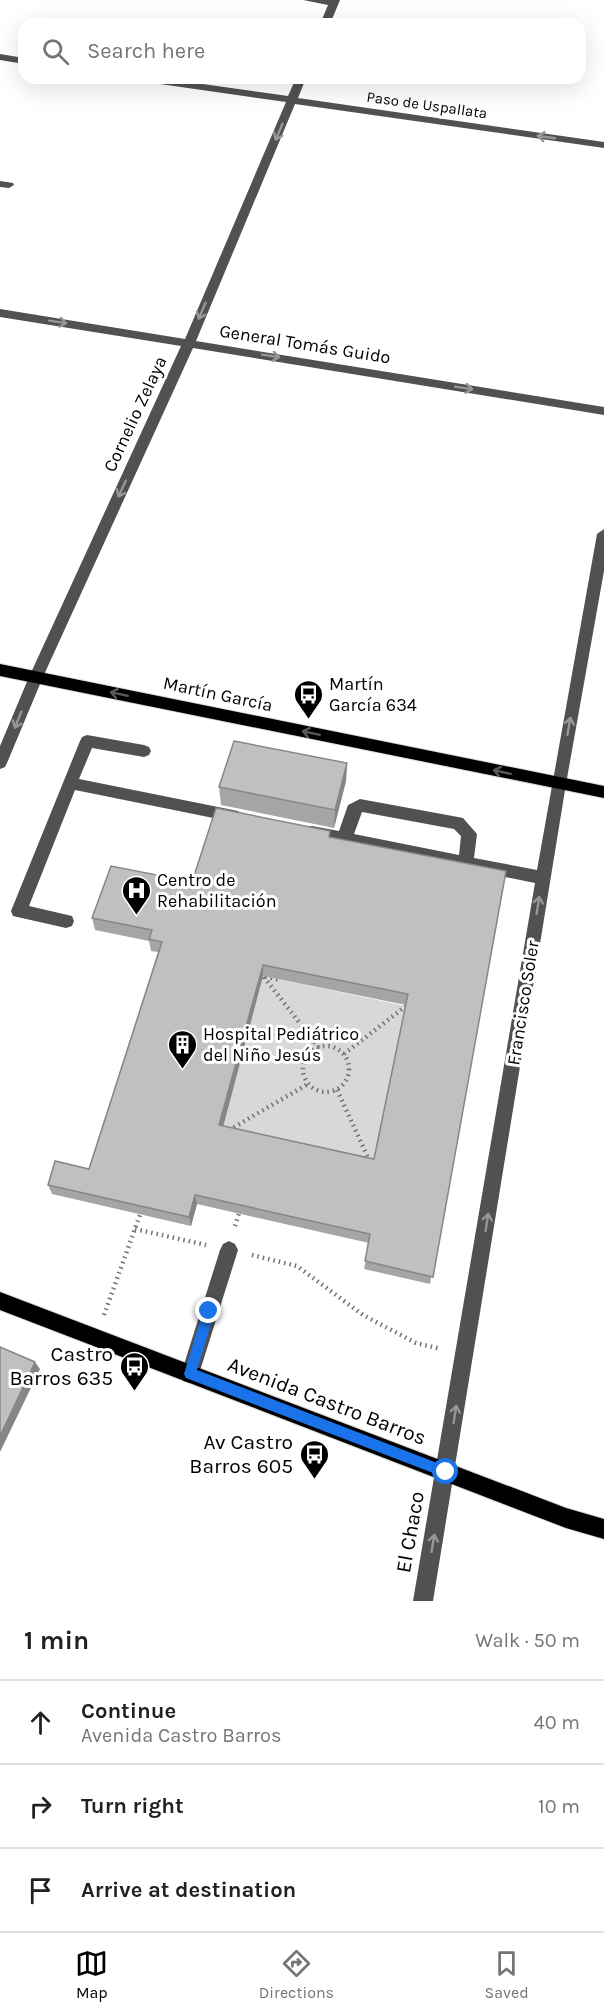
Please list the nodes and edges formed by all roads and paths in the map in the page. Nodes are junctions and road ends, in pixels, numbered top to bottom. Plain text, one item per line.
1 (308, 0) edge
2 (334, 2) edge
3 (327, 18) edge
4 (0, 57) edge
5 (18, 60) edge
6 (179, 84) edge
7 (299, 84) edge
8 (292, 101) junction
9 (604, 145) edge
10 (0, 313) edge
11 (189, 343) junction
12 (604, 411) edge
13 (604, 534) edge
14 (0, 670) edge
15 (36, 677) junction
16 (144, 751) dead end
17 (0, 764) edge
18 (71, 783) junction
19 (559, 784) junction
20 (604, 792) edge
21 (253, 820) edge
22 (299, 829) edge
23 (345, 838) junction
24 (466, 863) junction
25 (543, 878) junction
26 (66, 921) dead end
27 (263, 976) junction
28 (285, 981) edge
29 (260, 988) edge
30 (395, 1003) edge
31 (406, 1005) junction
32 (404, 1017) edge
33 (319, 1048) junction
34 (344, 1054) junction
35 (308, 1084) junction
36 (337, 1090) junction
37 (224, 1124) edge
38 (221, 1135) junction
39 (232, 1138) edge
40 (375, 1156) edge
41 (361, 1166) edge
42 (373, 1168) junction
43 (144, 1203) edge
44 (135, 1229) junction
45 (229, 1250) junction
46 (0, 1301) edge
47 (96, 1339) junction
48 (465, 1354) junction
49 (190, 1374) junction
50 (446, 1472) junction
51 (604, 1529) edge
52 (423, 1601) edge

1 - 2 street
2 - 3 street
4 - 5 street
6 - 8 street, Paso de Uspallata
7 - 8 street, Cornelio Zelaya
9 -> 8 street, Paso de Uspallata
8 -> 11 street, Cornelio Zelaya
10 -> 11 street, General Tomás Guido
11 -> 12 street, General Tomás Guido
11 -> 15 street, Cornelio Zelaya
19 -> 13 street, Francisco Soler
14 - 15 main road, Martín García
15 -> 17 street, Cornelio Zelaya
19 -> 15 main road, Martín García
16 - 18 street
18 - 21 street
18 - 26 street
19 - 20 main road, Martín García
19 - 25 street, Francisco Soler
22 - 23 street
23 - 24 street
23 - 24 street
24 - 25 street
48 -> 25 street, Francisco Soler
27 - 28 path
27 - 29 path
27 - 33 path
30 - 31 path
31 - 32 path
31 - 34 path
33 - 34 path
33 - 35 path
34 - 36 path
35 - 36 path
35 - 38 path
36 - 42 path
37 - 38 path
38 - 39 path
40 - 42 path
41 - 42 path
43 - 44 path
44 - 45 path
44 - 47 path
45 - 48 path
45 - 49 street
46 - 47 main road, Avenida Castro Barros
47 - 49 main road, Avenida Castro Barros
50 -> 48 street, Francisco Soler
49 - 50 main road, Avenida Castro Barros
50 - 51 main road, Avenida Castro Barros
52 -> 50 street, El Chaco

